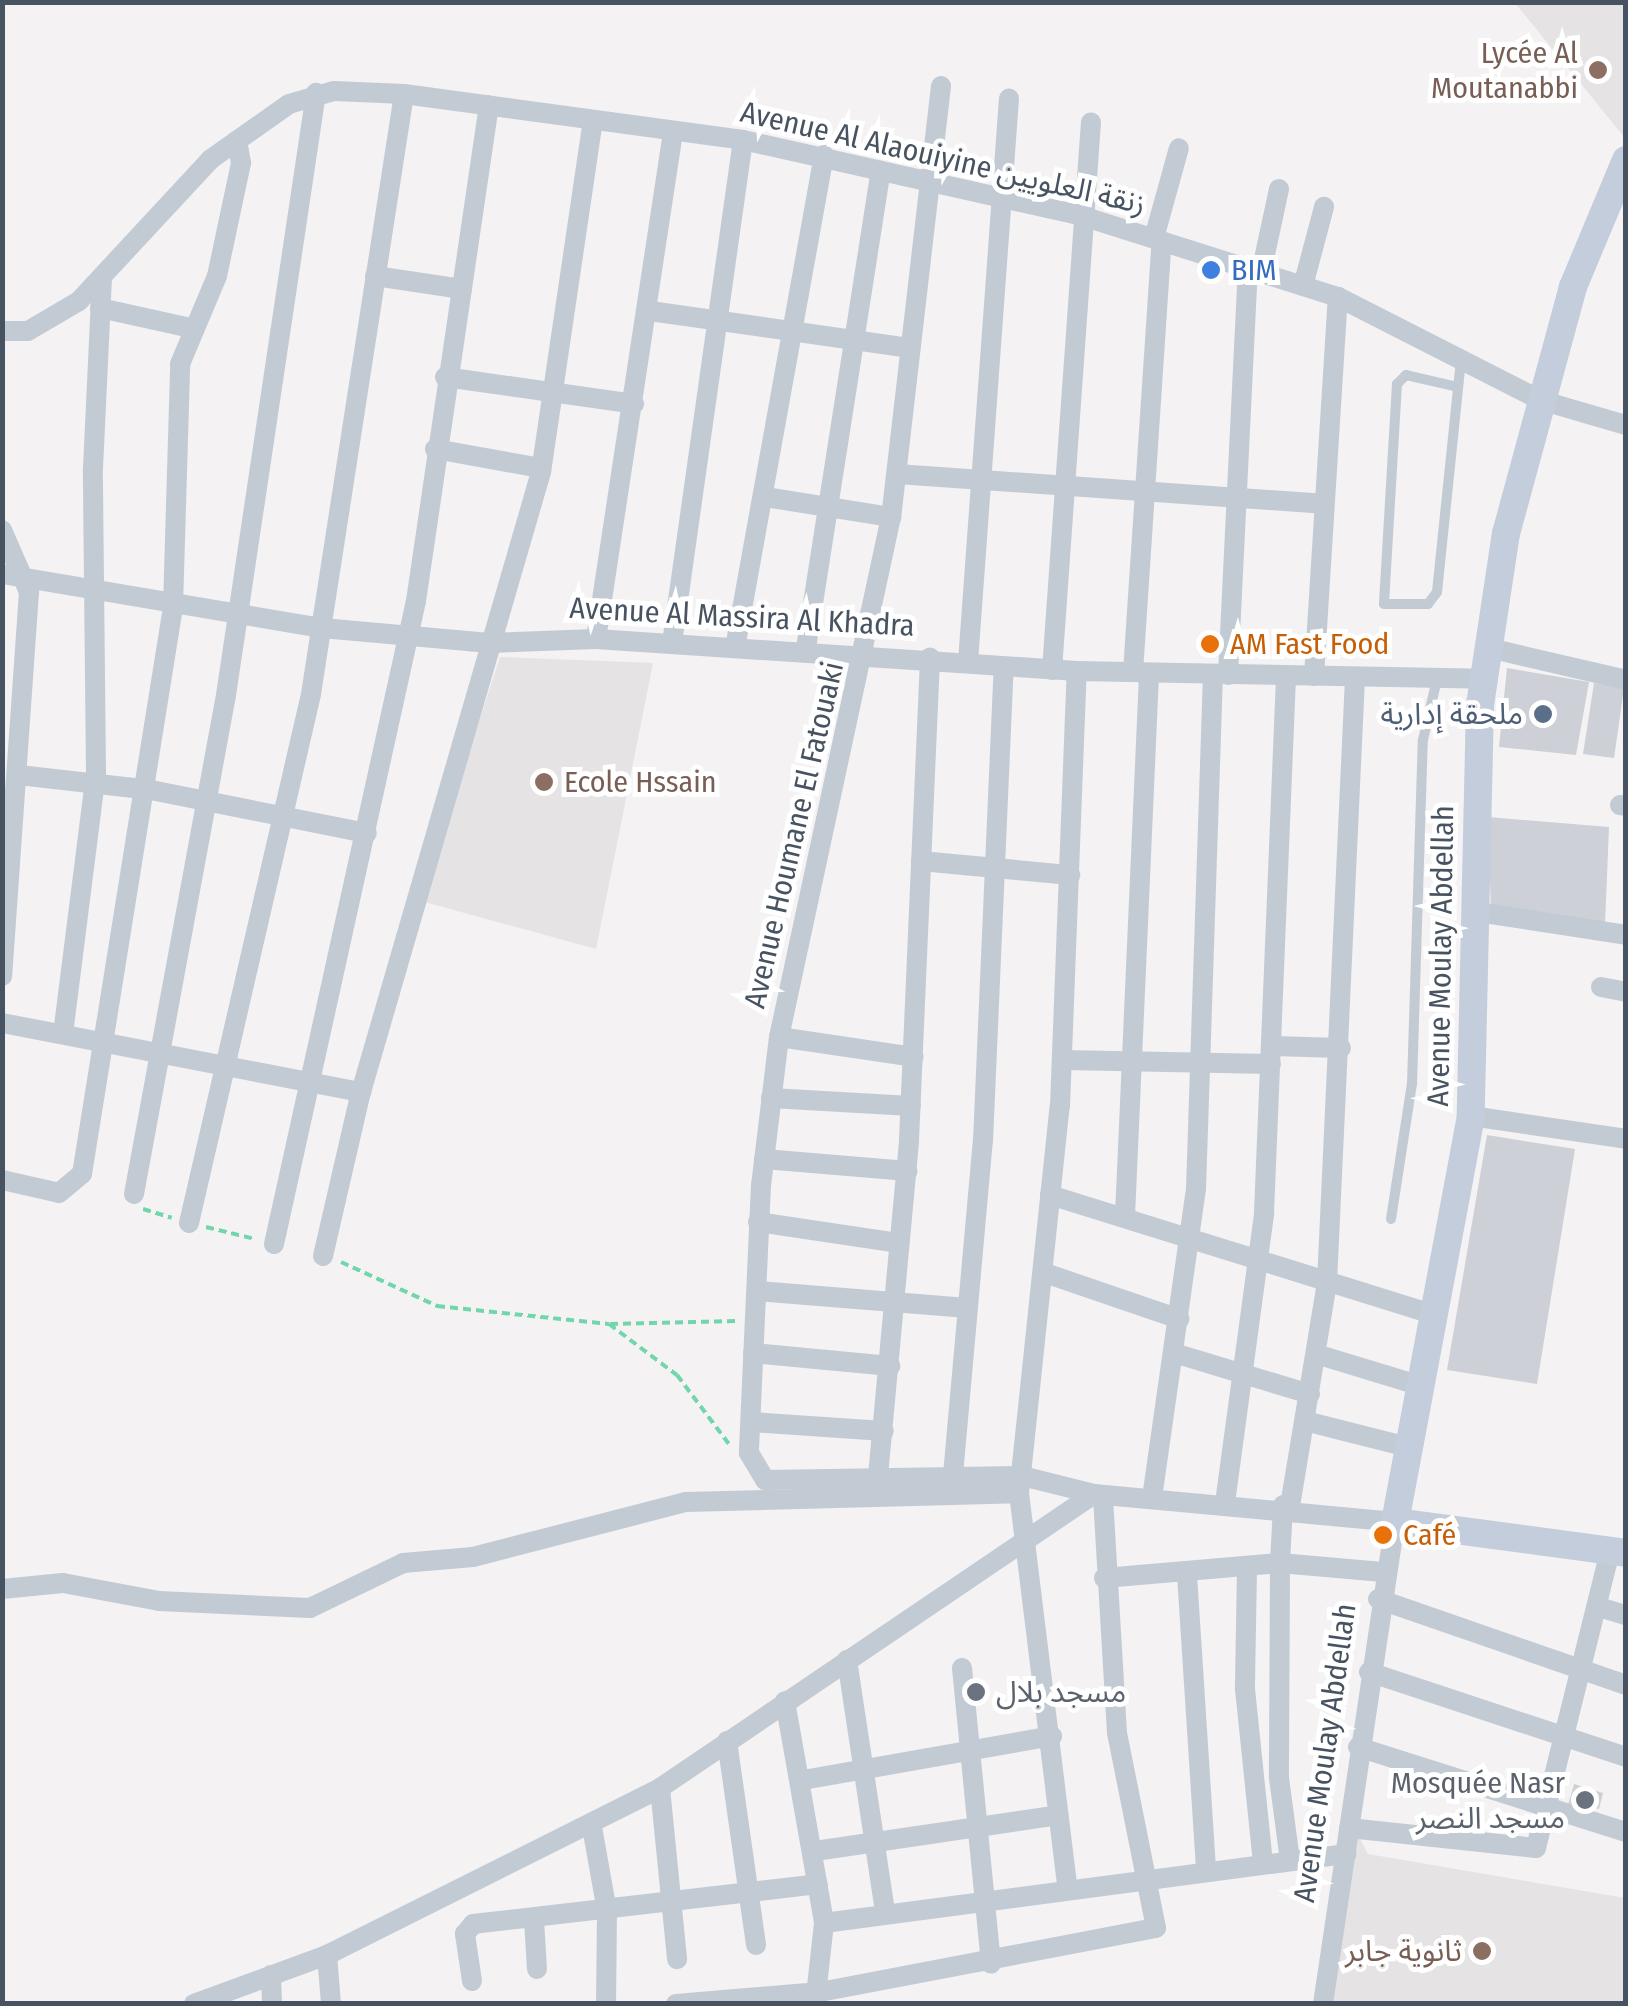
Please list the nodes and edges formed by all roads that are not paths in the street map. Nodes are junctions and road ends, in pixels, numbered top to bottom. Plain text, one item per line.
1 (941, 86) dead end
2 (316, 93) junction
3 (404, 94) junction
4 (1009, 98) dead end
5 (489, 105) junction
6 (593, 121) junction
7 (1091, 122) dead end
8 (673, 132) junction
9 (238, 140) junction
10 (743, 140) junction
11 (1179, 148) dead end
12 (824, 155) junction
13 (1626, 160) edge
14 (881, 170) junction
15 (930, 182) junction
16 (1279, 188) dead end
17 (996, 196) junction
18 (1616, 204) edge
19 (1324, 207) dead end
20 (1079, 214) junction
21 (1158, 240) junction
22 (1254, 271) junction
23 (376, 276) junction
24 (102, 279) junction
25 (1302, 286) junction
26 (462, 288) junction
27 (1338, 298) junction
28 (100, 308) junction
29 (650, 311) junction
30 (719, 321) junction
31 (190, 328) junction
32 (2, 331) edge
33 (790, 331) junction
34 (859, 340) junction
35 (910, 348) junction
36 (1460, 360) junction
37 (445, 377) junction
38 (1458, 388) junction
39 (556, 392) junction
40 (1540, 400) junction
41 (634, 404) junction
42 (1626, 425) edge
43 (435, 449) junction
44 (541, 468) junction
45 (896, 474) junction
46 (982, 479) junction
47 (1062, 485) junction
48 (1144, 490) junction
49 (1234, 496) junction
50 (765, 497) junction
51 (1323, 504) junction
52 (832, 508) junction
53 (890, 518) junction
54 (2, 530) edge
55 (2, 574) edge
56 (29, 579) junction
57 (93, 591) junction
58 (173, 607) junction
59 (239, 616) junction
60 (322, 628) junction
61 (409, 634) junction
62 (596, 639) junction
63 (488, 643) junction
64 (672, 643) junction
65 (735, 648) junction
66 (806, 648) junction
67 (1489, 648) junction
68 (867, 650) junction
69 (930, 657) junction
70 (968, 662) junction
71 (1004, 666) junction
72 (1052, 670) junction
73 (1078, 671) junction
74 (1141, 673) junction
75 (1220, 675) junction
76 (1286, 676) junction
77 (1314, 676) junction
78 (1356, 677) junction
79 (1437, 678) junction
80 (1484, 679) junction
81 (1626, 680) edge
82 (19, 776) junction
83 (96, 783) junction
84 (150, 790) junction
85 (208, 800) junction
86 (284, 817) junction
87 (367, 834) junction
88 (920, 861) junction
89 (995, 870) junction
90 (1070, 875) junction
91 (1478, 912) junction
92 (1626, 935) edge
93 (3, 965) edge
94 (1601, 987) dead end
95 (1626, 992) edge
96 (2, 1023) edge
97 (63, 1034) junction
98 (779, 1037) junction
99 (104, 1044) junction
100 (1342, 1048) junction
101 (153, 1052) junction
102 (1271, 1055) junction
103 (914, 1056) junction
104 (1063, 1060) junction
105 (1134, 1061) junction
106 (1203, 1063) junction
107 (227, 1069) junction
108 (307, 1084) junction
109 (361, 1092) junction
110 (771, 1098) junction
111 (911, 1106) junction
112 (1471, 1116) junction
113 (1626, 1139) edge
114 (764, 1159) junction
115 (907, 1171) junction
116 (2, 1180) edge
117 (134, 1194) road end
118 (1050, 1195) junction
119 (1125, 1216) junction
120 (1391, 1219) dead end
121 (758, 1222) junction
122 (189, 1223) road end
123 (1192, 1238) junction
124 (899, 1243) junction
125 (274, 1244) road end
126 (324, 1256) road end
127 (1259, 1261) junction
128 (1044, 1272) junction
129 (1327, 1283) junction
130 (757, 1291) junction
131 (895, 1302) junction
132 (967, 1308) junction
133 (1432, 1314) junction
134 (1179, 1319) junction
135 (1174, 1352) junction
136 (753, 1353) junction
137 (1316, 1354) junction
138 (890, 1366) junction
139 (1241, 1374) junction
140 (1418, 1385) junction
141 (1310, 1394) junction
142 (751, 1422) junction
143 (1305, 1422) junction
144 (884, 1430) junction
145 (1408, 1447) junction
146 (953, 1475) junction
147 (878, 1476) junction
148 (1021, 1485) junction
149 (1098, 1494) junction
150 (1152, 1498) junction
151 (1225, 1504) junction
152 (1286, 1506) junction
153 (1395, 1522) junction
154 (1028, 1542) junction
155 (1618, 1552) edge
156 (1280, 1566) junction
157 (1247, 1569) junction
158 (1383, 1572) junction
159 (1187, 1575) junction
160 (1104, 1578) junction
161 (2, 1590) edge
162 (1378, 1599) junction
163 (1599, 1607) junction
164 (1626, 1616) edge
165 (847, 1660) junction
166 (962, 1668) dead end
167 (1585, 1671) junction
168 (1368, 1672) junction
169 (1626, 1684) edge
170 (785, 1701) junction
171 (1052, 1736) junction
172 (1566, 1737) junction
173 (727, 1741) junction
174 (1358, 1747) junction
175 (970, 1755) junction
176 (1626, 1756) edge
177 (862, 1772) junction
178 (803, 1780) junction
179 (660, 1788) junction
180 (1547, 1808) junction
181 (1058, 1815) junction
182 (592, 1827) junction
183 (976, 1827) junction
184 (1349, 1828) junction
185 (1626, 1832) edge
186 (873, 1845) junction
187 (815, 1851) junction
188 (1346, 1854) junction
189 (1290, 1860) junction
190 (1262, 1862) junction
191 (1206, 1869) junction
192 (1150, 1875) junction
193 (818, 1884) junction
194 (1067, 1884) junction
195 (750, 1893) junction
196 (985, 1897) junction
197 (673, 1902) junction
198 (886, 1910) junction
199 (607, 1911) junction
200 (534, 1920) junction
201 (824, 1923) junction
202 (756, 1944) dead end
203 (327, 1955) junction
204 (677, 1959) dead end
205 (991, 1964) junction
206 (537, 1969) dead end
207 (270, 1975) junction
208 (472, 1980) dead end
209 (817, 1998) edge
210 (194, 2004) edge
211 (272, 2004) edge
212 (332, 2004) edge
213 (606, 2004) edge
214 (676, 2004) edge
215 (1323, 2004) edge

1 - 15 street, Avenue Houmane El Fatouaki
2 - 3 street, Avenue Al Alaouiyine زنقة العلويين
2 - 9 street
2 - 59 street
3 - 5 street, Avenue Al Alaouiyine زنقة العلويين
3 - 23 street
4 - 17 street
5 - 6 street, Avenue Al Alaouiyine زنقة العلويين
5 - 26 street
6 - 8 street, Avenue Al Alaouiyine زنقة العلويين
6 - 39 street
7 - 20 street
8 - 10 street, Avenue Al Alaouiyine زنقة العلويين
8 - 29 street
9 - 24 street
9 - 31 street
10 - 12 street, Avenue Al Alaouiyine زنقة العلويين
10 - 30 street
11 - 21 street
12 - 14 street, Avenue Al Alaouiyine زنقة العلويين
12 - 33 street
13 - 18 street, Avenue Moulay Abdellah
14 - 15 street, Avenue Al Alaouiyine زنقة العلويين
14 - 34 street
15 - 17 street, Avenue Al Alaouiyine زنقة العلويين
15 - 35 street, Avenue Houmane El Fatouaki
16 - 22 street
17 - 20 street, Avenue Al Alaouiyine زنقة العلويين
17 - 46 street
18 - 40 street, Avenue Moulay Abdellah
19 - 25 street
20 - 21 street, Avenue Al Alaouiyine زنقة العلويين
20 - 47 street
21 - 22 street, Avenue Al Alaouiyine زنقة العلويين
21 - 48 street
22 - 25 street, Avenue Al Alaouiyine زنقة العلويين
22 - 49 street
23 - 26 street
23 - 60 street
24 - 28 street
24 - 32 street
25 - 27 street, Avenue Al Alaouiyine زنقة العلويين
26 - 37 street
27 - 36 street, Avenue Al Alaouiyine زنقة العلويين
27 - 51 street
28 - 31 street
28 - 57 street
29 - 30 street
29 - 41 street
30 - 33 street
30 - 64 street
31 - 58 street
33 - 34 street
33 - 50 street
34 - 35 street
34 - 52 street
35 - 45 street, Avenue Houmane El Fatouaki
36 - 38 lane
36 - 40 street, Avenue Al Alaouiyine زنقة العلويين
37 - 39 street
37 - 43 street
38 - 38 lane
39 - 41 street
39 - 44 street
40 - 42 street, Avenue Al Alaouiyine زنقة العلويين
40 - 67 street, Avenue Moulay Abdellah
41 - 62 street
43 - 44 street
43 - 61 street
44 - 63 street
45 - 46 street
45 - 53 street, Avenue Houmane El Fatouaki
46 - 47 street
46 - 70 street
47 - 48 street
47 - 72 street
48 - 49 street
48 - 74 street
49 - 51 street
49 - 75 street
50 - 52 street
50 - 65 street
51 - 77 street
52 - 53 street
52 - 66 street
53 - 68 street, Avenue Houmane El Fatouaki
54 - 56 street
55 - 56 street, Avenue Al Massira Al Khadra
56 - 57 street, Avenue Al Massira Al Khadra
56 - 82 street
57 - 58 street, Avenue Al Massira Al Khadra
57 - 83 street
58 - 59 street, Avenue Al Massira Al Khadra
58 - 84 street
59 - 60 street, Avenue Al Massira Al Khadra
59 - 85 street
60 - 61 street, Avenue Al Massira Al Khadra
60 - 86 street
61 - 63 street, Avenue Al Massira Al Khadra
61 - 87 street
62 - 63 street, Avenue Al Massira Al Khadra
62 - 64 street, Avenue Al Massira Al Khadra
63 - 109 street
64 - 65 street, Avenue Al Massira Al Khadra
65 - 66 street, Avenue Al Massira Al Khadra
66 - 68 street, Avenue Al Massira Al Khadra
67 - 80 street, Avenue Moulay Abdellah
67 - 81 street
68 - 69 street, Avenue Al Massira Al Khadra
68 - 98 street, Avenue Houmane El Fatouaki
69 - 70 street, Avenue Al Massira Al Khadra
69 - 88 street
70 - 71 street, Avenue Al Massira Al Khadra
71 - 72 street, Avenue Al Massira Al Khadra
71 - 89 street
72 - 73 street, Avenue Al Massira Al Khadra
73 - 74 street, Avenue Al Massira Al Khadra
73 - 90 street
74 - 75 street, Avenue Al Massira Al Khadra
74 - 105 street
75 - 76 street, Avenue Al Massira Al Khadra
75 - 106 street
76 - 77 street, Avenue Al Massira Al Khadra
76 - 102 street
77 - 78 street, Avenue Al Massira Al Khadra
78 - 79 street, Avenue Al Massira Al Khadra
78 - 100 street
79 - 80 street, Avenue Al Massira Al Khadra
79 - 120 lane
80 - 91 street, Avenue Moulay Abdellah
82 - 83 street
82 - 93 street
83 - 84 street
83 - 97 street
84 - 85 street
84 - 99 street
85 - 86 street
85 - 101 street
86 - 87 street
86 - 107 street
87 - 108 street
88 - 89 street
88 - 103 street
89 - 90 street
89 - 132 street
90 - 104 street
91 - 92 street
91 - 112 street, Avenue Moulay Abdellah
94 - 95 street
96 - 97 street
97 - 99 street
98 - 103 street
98 - 110 street, Avenue Houmane El Fatouaki
99 - 101 street
99 - 116 street
100 - 102 street
100 - 129 street
101 - 107 street
101 - 117 street
102 - 106 street
102 - 127 street
103 - 111 street
104 - 105 street
104 - 118 street
105 - 106 street
105 - 119 street
106 - 123 street
107 - 108 street
107 - 122 street
108 - 109 street
108 - 125 street
109 - 126 street
110 - 111 street
110 - 114 street, Avenue Houmane El Fatouaki
111 - 115 street
112 - 113 street
112 - 133 street, Avenue Moulay Abdellah
114 - 115 street
114 - 121 street, Avenue Houmane El Fatouaki
115 - 124 street
118 - 119 street
118 - 128 street
119 - 123 street
121 - 124 street
121 - 130 street, Avenue Houmane El Fatouaki
123 - 127 street
123 - 134 street
124 - 131 street
127 - 129 street
127 - 139 street
128 - 134 street
128 - 148 street
129 - 133 street
129 - 137 street
130 - 131 street
130 - 136 street, Avenue Houmane El Fatouaki
131 - 132 street
131 - 138 street
132 - 146 street
133 - 140 street, Avenue Moulay Abdellah
134 - 135 street
135 - 139 street
135 - 150 street
136 - 138 street
136 - 142 street, Avenue Houmane El Fatouaki
137 - 140 street
137 - 141 street
138 - 144 street
139 - 141 street
139 - 151 street
140 - 145 street, Avenue Moulay Abdellah
141 - 143 street
142 - 144 street
142 - 147 street, Avenue Houmane El Fatouaki
143 - 145 street
143 - 152 street
144 - 147 street
145 - 153 street, Avenue Moulay Abdellah
146 - 147 street
146 - 148 street
148 - 149 street
148 - 154 street
148 - 161 street
149 - 150 street
149 - 154 street
149 - 160 street
150 - 151 street
151 - 152 street
152 - 153 street
152 - 156 street
153 - 155 street
153 - 158 street, Avenue Moulay Abdellah
154 - 165 street
154 - 171 street
155 - 163 street
156 - 157 street
156 - 158 street
156 - 189 street
157 - 159 street
157 - 190 street
158 - 162 street, Avenue Moulay Abdellah
159 - 160 street
159 - 191 street
160 - 192 street
162 - 167 street
162 - 168 street, Avenue Moulay Abdellah
163 - 164 street
163 - 167 street
165 - 170 street
165 - 177 street
166 - 175 street
167 - 169 street
167 - 172 street
168 - 172 street
168 - 174 street, Avenue Moulay Abdellah
170 - 173 street
170 - 178 street
171 - 175 street
171 - 181 street
172 - 176 street
172 - 180 street
173 - 179 street
173 - 195 street
174 - 180 street
174 - 184 street, Avenue Moulay Abdellah
175 - 177 street
175 - 183 street
177 - 178 street
177 - 186 street
178 - 187 street
179 - 182 street
179 - 197 street
180 - 184 street
180 - 185 street
181 - 183 street
181 - 194 street
182 - 199 street
182 - 203 street
183 - 186 street
183 - 196 street
184 - 188 street, Avenue Moulay Abdellah
186 - 187 street
186 - 198 street
187 - 193 street
188 - 189 street
188 - 215 street, Avenue Moulay Abdellah
189 - 190 street
190 - 191 street
191 - 192 street
192 - 194 street
192 - 205 street
193 - 195 street
193 - 201 street
194 - 196 street
195 - 197 street
195 - 202 street
196 - 198 street
196 - 205 street
197 - 199 street
197 - 204 street
198 - 201 street
199 - 200 street
199 - 213 street
200 - 206 street
200 - 208 street
201 - 209 street
203 - 207 street
203 - 212 street
205 - 209 street
207 - 210 street
207 - 211 street
209 - 214 street

